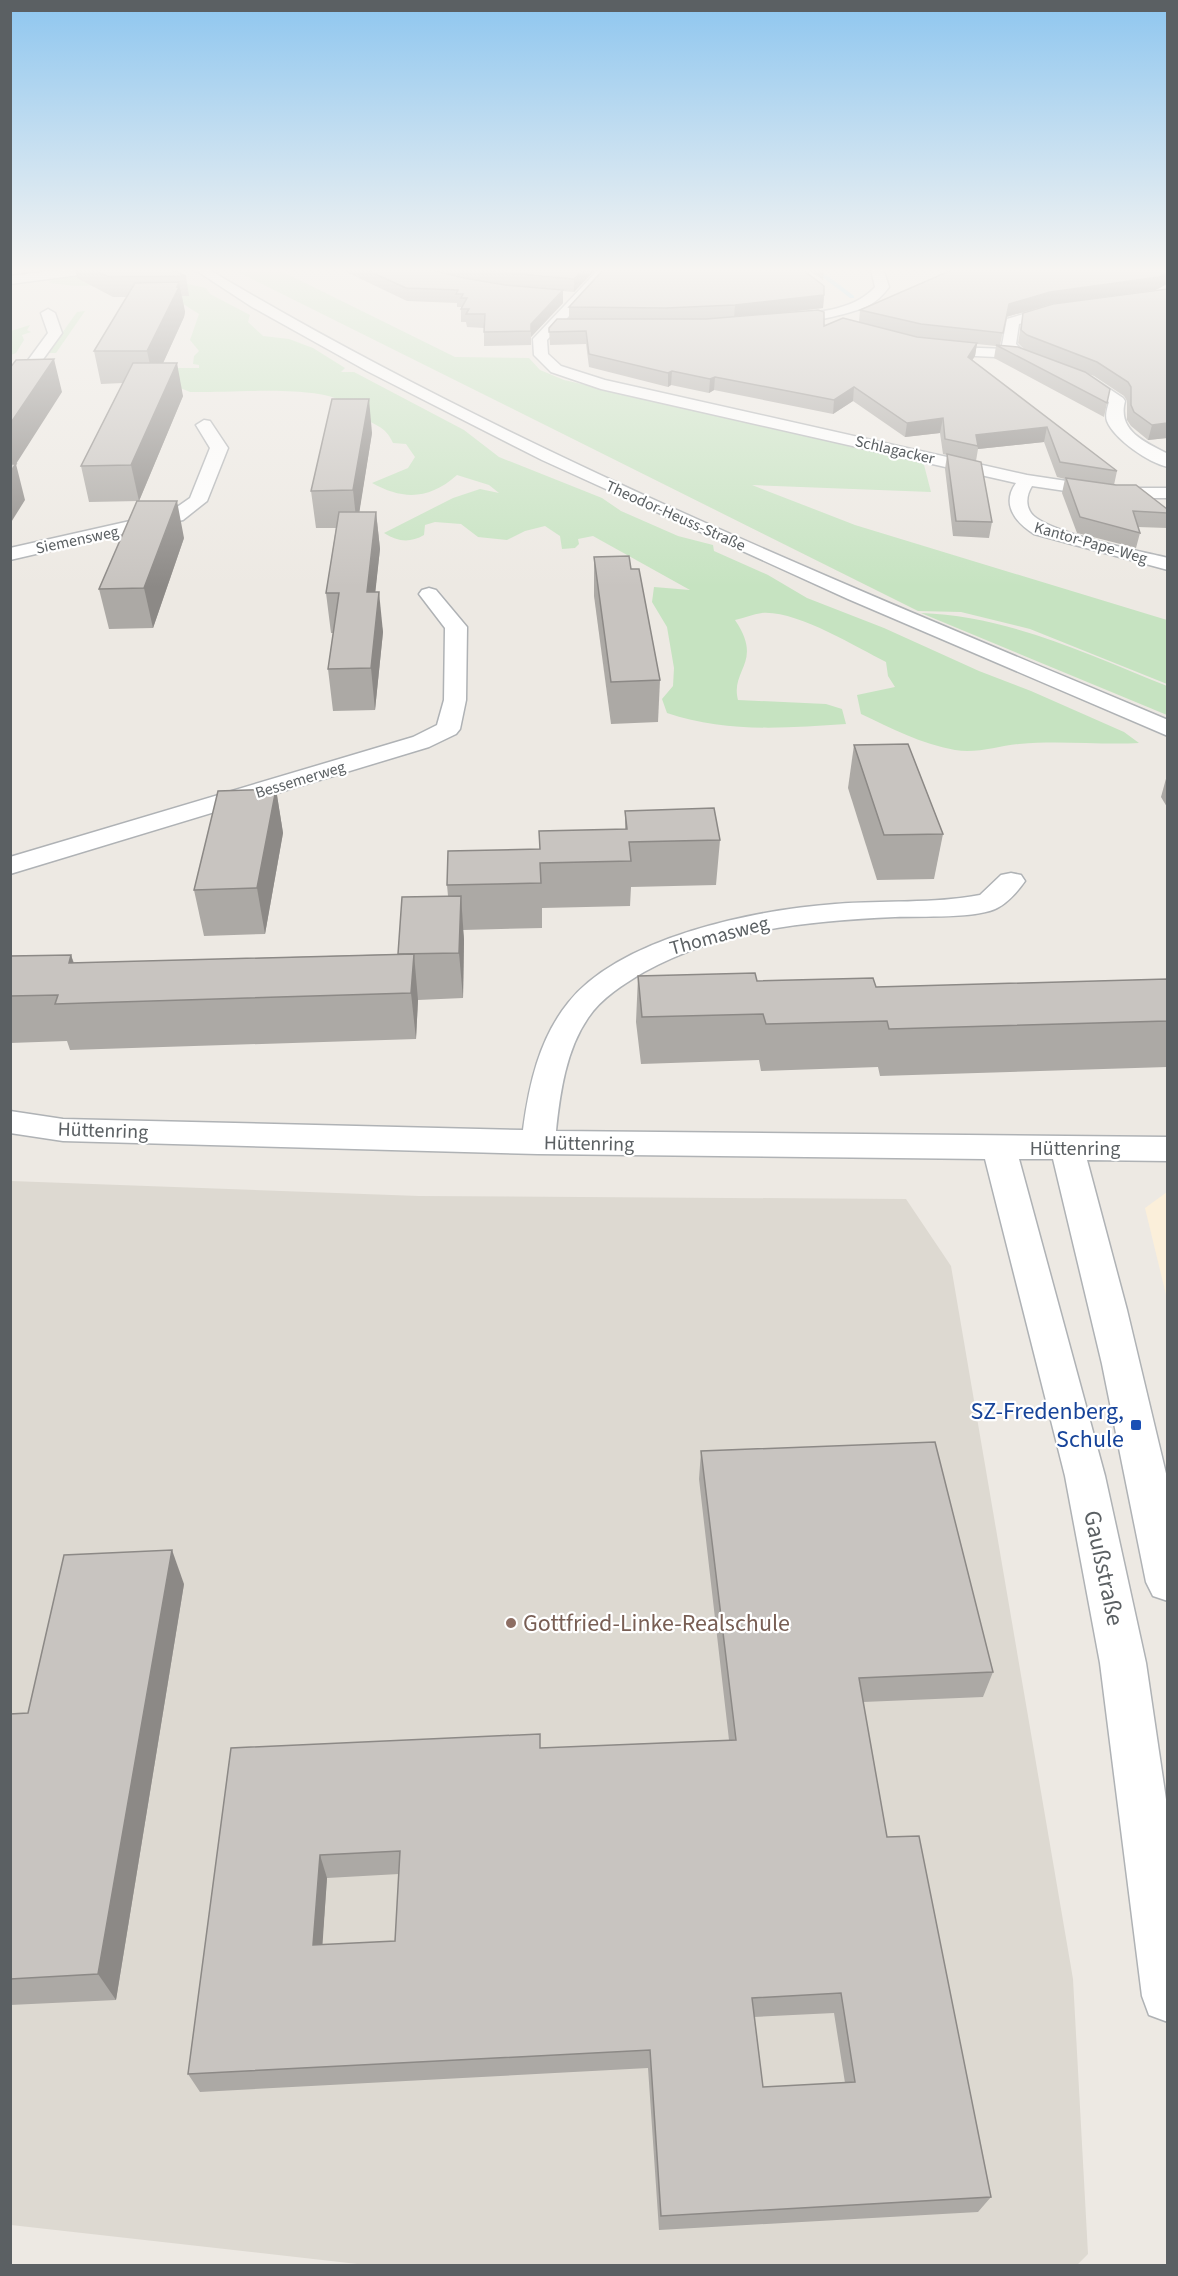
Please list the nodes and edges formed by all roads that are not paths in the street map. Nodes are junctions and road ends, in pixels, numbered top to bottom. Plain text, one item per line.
1 (384, 375) edge
2 (575, 375) edge
3 (1073, 375) edge
4 (204, 425) dead end
5 (1167, 462) edge
6 (1027, 480) junction
7 (1167, 493) edge
8 (10, 554) edge
9 (1167, 564) edge
10 (429, 594) dead end
11 (1167, 729) edge
12 (10, 866) edge
13 (1011, 881) dead end
14 (10, 1122) edge
15 (538, 1142) junction
16 (999, 1148) junction
17 (1067, 1148) junction
18 (1167, 1149) edge
19 (1167, 1582) edge
20 (1167, 1996) edge

1 - 11 street, Theodor-Heuss-Straße
2 - 6 street, Schlagacker
3 - 5 street
4 - 8 street, Siemensweg
6 - 7 street, Schlagacker
6 - 9 street, Kantor-Pape-Weg
10 - 12 street, Bessemerweg
13 - 15 street, Thomasweg
14 - 15 street, Hüttenring
15 - 16 street, Hüttenring
16 - 17 street, Hüttenring
16 - 20 street, Gaußstraße
17 - 18 street, Hüttenring
17 - 19 street

